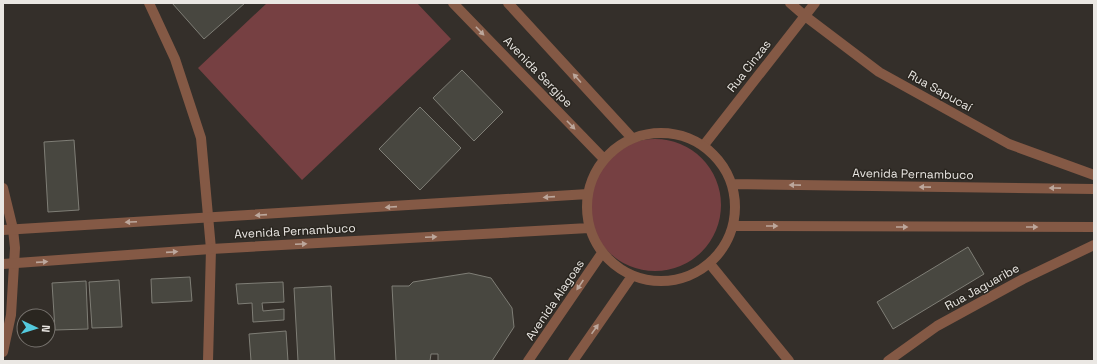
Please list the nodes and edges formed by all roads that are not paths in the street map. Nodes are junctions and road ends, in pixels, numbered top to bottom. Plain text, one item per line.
1 (149, 3) edge
2 (454, 3) edge
3 (508, 3) edge
4 (790, 3) edge
5 (815, 3) edge
6 (805, 16) junction
7 (632, 138) junction
8 (704, 145) junction
9 (604, 159) junction
10 (1094, 175) edge
11 (732, 184) junction
12 (3, 188) edge
13 (1094, 189) edge
14 (588, 194) junction
15 (209, 218) junction
16 (733, 226) junction
17 (1094, 227) edge
18 (589, 228) junction
19 (8, 230) edge
20 (1094, 245) edge
21 (211, 249) junction
22 (602, 253) junction
23 (3, 264) edge
24 (14, 264) junction
25 (710, 264) junction
26 (632, 276) junction
27 (3, 352) edge
28 (208, 361) edge
29 (528, 361) edge
30 (573, 361) edge
31 (789, 361) edge
32 (888, 361) edge

1 - 15 street
2 -> 9 street, Avenida Sergipe
7 -> 3 street, Avenida Sergipe
4 - 6 street, Rua Sapucaí
5 - 6 street, Rua Cinzas
6 - 8 street, Rua Cinzas
6 - 10 street, Rua Sapucaí
7 - 8 street
7 - 9 street
8 - 11 street
9 - 14 street
13 -> 11 street, Avenida Pernambuco
11 - 16 street
12 - 19 street
14 -> 15 street, Avenida Pernambuco
14 - 18 street
15 -> 19 street, Avenida Pernambuco
15 - 21 street
16 -> 17 street
16 - 25 street
21 -> 18 street, Avenida Pernambuco
18 - 22 street
19 - 24 street
20 - 32 street, Rua Jaguaribe
24 -> 21 street, Avenida Pernambuco
21 - 28 street
22 - 26 street
22 -> 29 street, Avenida Alagoas
23 - 24 street, Avenida Pernambuco
24 - 27 street
25 - 26 street
25 - 31 street
30 -> 26 street

